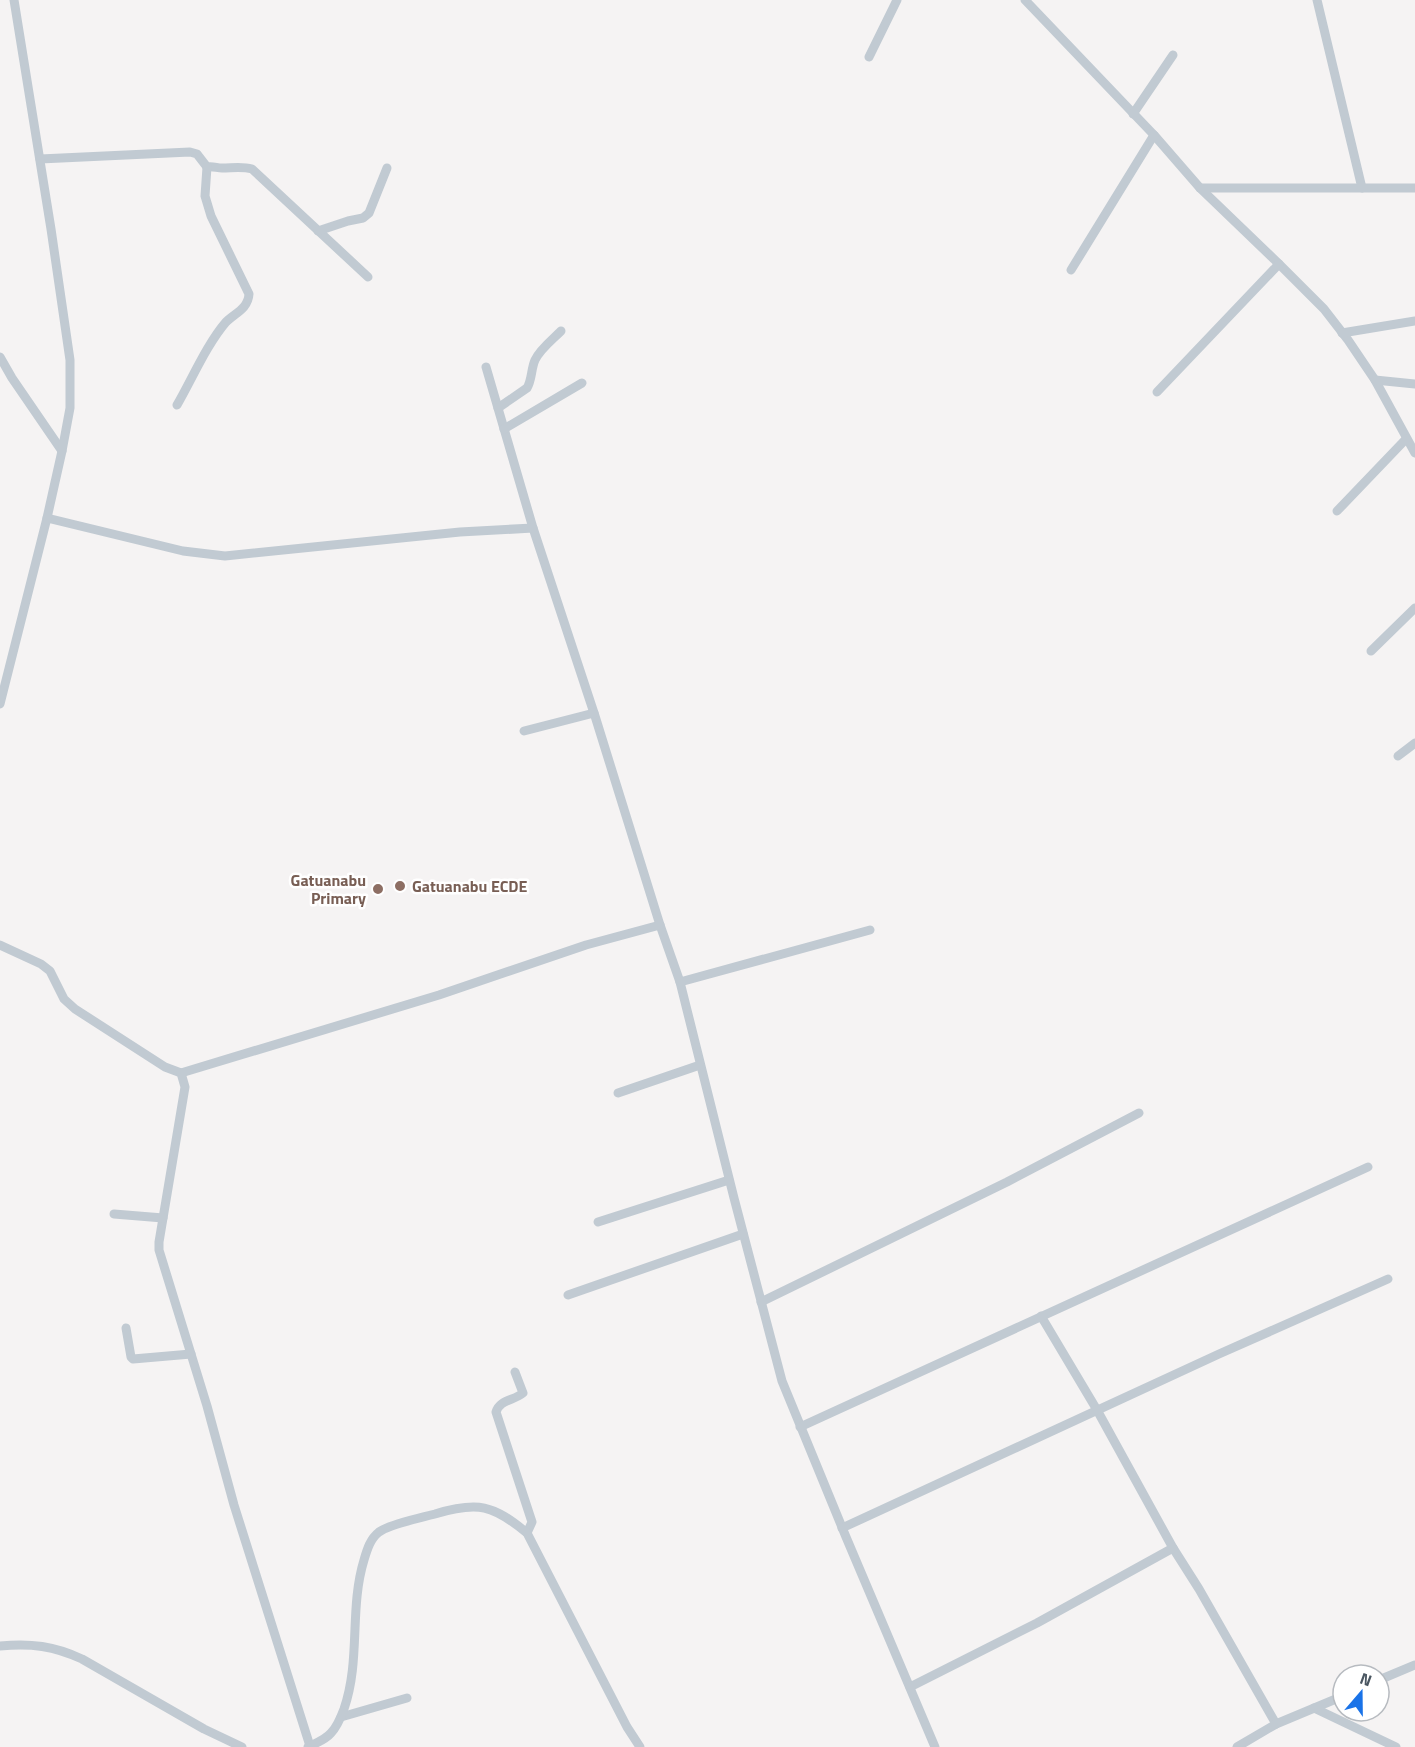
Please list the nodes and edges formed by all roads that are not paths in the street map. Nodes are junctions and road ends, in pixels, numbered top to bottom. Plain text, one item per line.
1 (14, 0) edge
2 (897, 0) edge
3 (1025, 0) edge
4 (1317, 0) edge
5 (1173, 55) dead end
6 (869, 57) dead end
7 (1133, 114) junction
8 (1154, 135) junction
9 (40, 159) junction
10 (207, 167) junction
11 (387, 168) dead end
12 (1200, 188) junction
13 (1362, 188) junction
14 (1415, 188) edge
15 (318, 231) junction
16 (1279, 264) junction
17 (1071, 270) dead end
18 (368, 277) dead end
19 (1415, 321) edge
20 (561, 331) dead end
21 (1342, 333) junction
22 (0, 357) edge
23 (486, 367) dead end
24 (1375, 380) junction
25 (582, 383) dead end
26 (1415, 384) edge
27 (1157, 392) dead end
28 (177, 405) dead end
29 (498, 408) junction
30 (504, 429) junction
31 (1406, 439) junction
32 (62, 451) junction
33 (1415, 453) edge
34 (1336, 511) dead end
35 (46, 518) junction
36 (533, 528) junction
37 (1415, 608) edge
38 (1371, 651) dead end
39 (1, 697) edge
40 (594, 713) junction
41 (524, 731) dead end
42 (1415, 743) edge
43 (1398, 756) dead end
44 (660, 925) junction
45 (870, 930) dead end
46 (0, 945) edge
47 (680, 982) junction
48 (700, 1065) junction
49 (181, 1073) junction
50 (618, 1093) dead end
51 (1139, 1113) dead end
52 (1368, 1167) dead end
53 (729, 1180) junction
54 (114, 1214) dead end
55 (163, 1218) junction
56 (598, 1222) dead end
57 (743, 1234) junction
58 (1388, 1279) dead end
59 (568, 1295) dead end
60 (761, 1302) junction
61 (1041, 1316) junction
62 (126, 1328) dead end
63 (190, 1354) junction
64 (515, 1372) dead end
65 (1097, 1410) junction
66 (800, 1427) junction
67 (842, 1528) junction
68 (527, 1533) junction
69 (1173, 1548) junction
70 (0, 1646) edge
71 (1415, 1665) edge
72 (1391, 1675) edge
73 (910, 1687) junction
74 (407, 1698) dead end
75 (1331, 1701) edge
76 (1314, 1708) junction
77 (341, 1717) junction
78 (1276, 1724) junction
79 (321, 1744) edge
80 (242, 1747) edge
81 (309, 1747) edge
82 (640, 1747) edge
83 (935, 1747) edge
84 (1237, 1747) edge
85 (1396, 1747) edge

1 - 9 street
2 - 6 street
3 - 7 street
4 - 13 street
5 - 7 street
7 - 8 street
8 - 12 street
8 - 17 street
9 - 10 street
9 - 32 street
10 - 15 street
10 - 28 street
11 - 15 street
12 - 13 street
12 - 16 street
13 - 14 street
15 - 18 street
16 - 21 street
16 - 27 street
19 - 21 street
20 - 29 street
21 - 24 street
22 - 32 street
23 - 29 street
24 - 26 street
24 - 31 street
25 - 30 street
29 - 30 street
30 - 36 street
31 - 33 street
31 - 34 street
32 - 35 street
35 - 36 street
35 - 39 street
36 - 40 street
37 - 38 street
40 - 41 street
40 - 44 street
42 - 43 street
44 - 47 street
44 - 49 street
45 - 47 street
46 - 49 street
47 - 48 street
48 - 50 street
48 - 53 street
49 - 55 street
51 - 60 street
52 - 61 street
53 - 56 street
53 - 57 street
54 - 55 street
55 - 63 street
57 - 59 street
57 - 60 street
58 - 65 street
60 - 66 street
61 - 65 street
61 - 66 street
62 - 63 street
63 - 81 street
64 - 68 street
65 - 67 street
65 - 69 street
66 - 67 street
67 - 73 street
68 - 77 street
68 - 82 street
69 - 73 street
69 - 78 street
70 - 80 street
71 - 72 street
73 - 83 street
74 - 77 street
75 - 76 street
76 - 78 street
76 - 85 street
77 - 79 street
78 - 84 street
79 - 81 street

